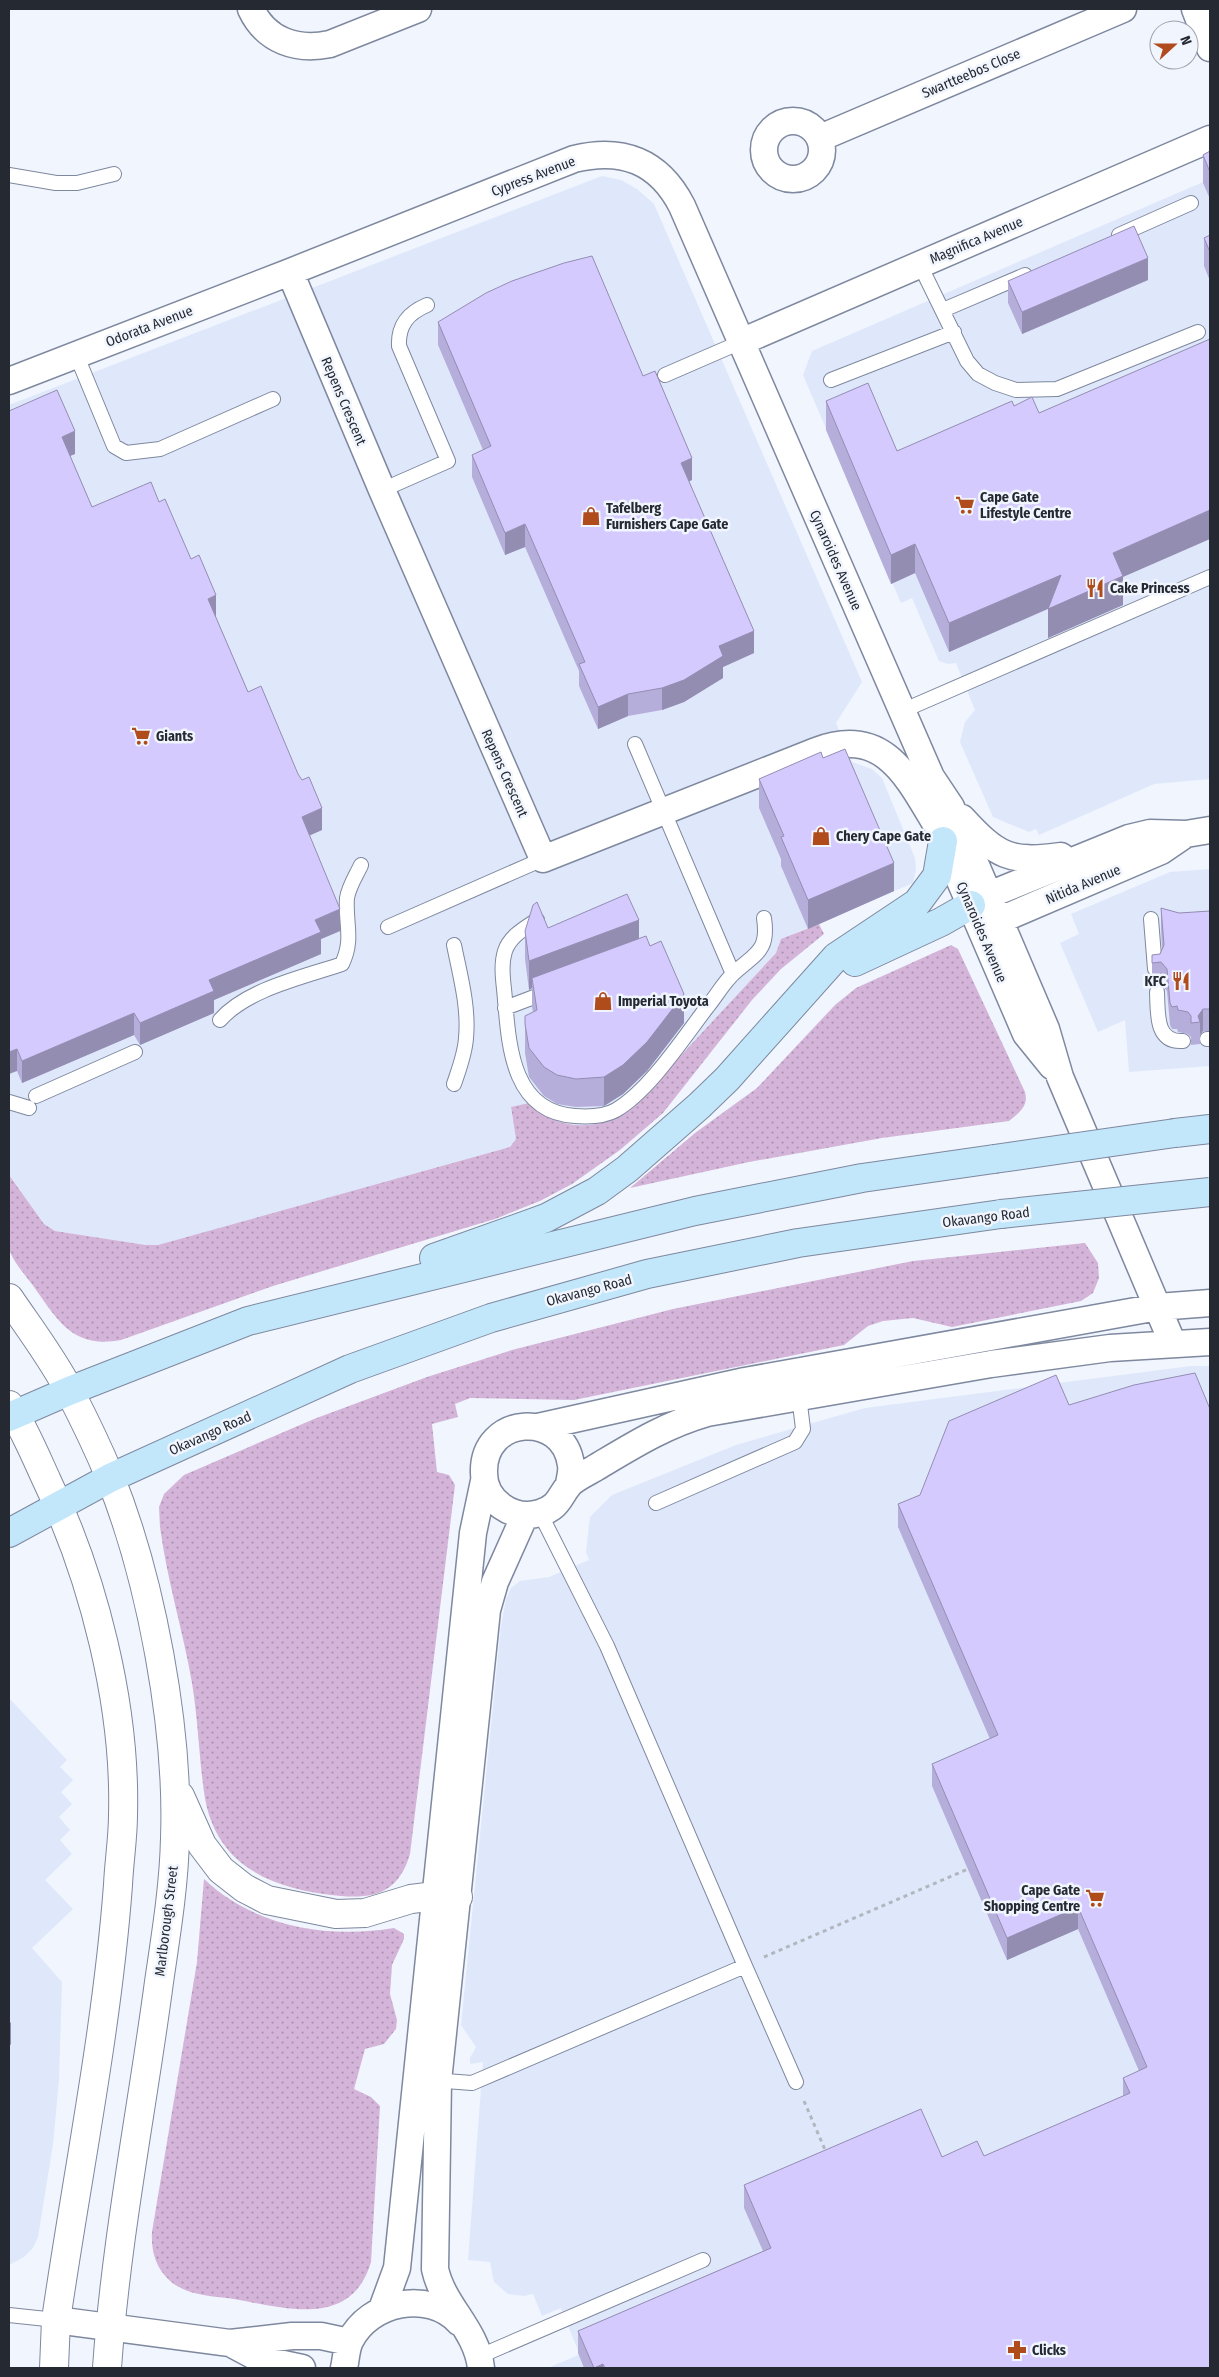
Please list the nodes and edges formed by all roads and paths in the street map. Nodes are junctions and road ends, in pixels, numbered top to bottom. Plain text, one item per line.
1 (252, 9) edge
2 (418, 9) edge
3 (1123, 9) edge
4 (1195, 9) edge
5 (1210, 48) edge
6 (820, 138) dead end
7 (1210, 139) edge
8 (114, 174) dead end
9 (9, 175) edge
10 (1191, 204) dead end
11 (1102, 242) edge
12 (920, 264) junction
13 (1040, 268) edge
14 (290, 272) junction
15 (427, 305) dead end
16 (942, 310) junction
17 (954, 332) junction
18 (1198, 332) dead end
19 (741, 342) junction
20 (76, 354) junction
21 (665, 374) dead end
22 (832, 380) dead end
23 (9, 381) edge
24 (273, 399) dead end
25 (382, 490) junction
26 (1210, 577) edge
27 (902, 712) junction
28 (635, 744) dead end
29 (664, 812) junction
30 (943, 823) junction
31 (1198, 832) edge
32 (1092, 851) junction
33 (543, 859) junction
34 (361, 865) dead end
35 (984, 909) junction
36 (764, 918) dead end
37 (1151, 918) dead end
38 (537, 920) edge
39 (388, 927) dead end
40 (454, 945) dead end
41 (1155, 969) edge
42 (733, 974) junction
43 (560, 988) edge
44 (1157, 992) dead end
45 (797, 1002) junction
46 (506, 1008) junction
47 (220, 1020) dead end
48 (1184, 1041) dead end
49 (135, 1052) dead end
50 (454, 1084) dead end
51 (9, 1102) edge
52 (1208, 1128) edge
53 (1210, 1192) edge
54 (9, 1298) edge
55 (1210, 1303) edge
56 (1158, 1307) junction
57 (248, 1321) junction
58 (1210, 1342) edge
59 (1173, 1344) junction
60 (69, 1390) junction
61 (799, 1396) junction
62 (11, 1412) edge
63 (538, 1427) junction
64 (110, 1478) junction
65 (484, 1481) junction
66 (569, 1484) junction
67 (656, 1503) dead end
68 (58, 1505) junction
69 (533, 1514) junction
70 (9, 1533) edge
71 (175, 1786) junction
72 (968, 1868) edge
73 (447, 1896) junction
74 (745, 1966) junction
75 (428, 2080) junction
76 (796, 2082) joint
77 (829, 2160) edge
78 (703, 2260) dead end
79 (382, 2309) junction
80 (9, 2315) edge
81 (56, 2320) junction
82 (109, 2327) junction
83 (349, 2342) junction
84 (230, 2343) junction
85 (477, 2353) edge
86 (54, 2368) edge
87 (107, 2368) edge
88 (302, 2368) edge
89 (344, 2368) edge

1 - 2 street
3 - 6 street, Swartteebos Close
4 - 5 street
7 - 12 street, Magnifica Avenue
8 - 9 lane
10 - 11 lane
12 - 16 lane
12 - 19 street, Magnifica Avenue
13 - 16 lane
14 - 19 street, Cypress Avenue
14 - 20 street, Odorata Avenue
14 - 25 street, Repens Crescent
15 - 25 lane
16 - 17 lane
17 - 18 lane
17 - 22 lane
19 - 21 lane
19 - 27 street, Cynaroides Avenue
20 - 23 street, Odorata Avenue
20 - 24 lane
25 - 33 street, Repens Crescent
26 - 27 lane
27 - 30 street, Cynaroides Avenue
28 - 29 lane
29 - 30 street
29 - 33 street
29 - 42 lane
30 - 32 street, Nitida Avenue
30 - 35 street, Cynaroides Avenue
30 - 35 street, Cynaroides Avenue
30 - 45 main road
31 - 32 street, Nitida Avenue
31 - 35 street, Nitida Avenue
32 - 35 street, Nitida Avenue
33 - 39 lane
34 - 47 lane
35 - 45 main road
35 - 56 street, Cynaroides Avenue
36 - 42 lane
37 - 41 lane
38 - 46 lane
40 - 50 lane
42 - 46 lane
43 - 46 lane
44 - 48 lane
45 - 57 main road
49 - 51 lane
52 - 57 main road, bridge
53 - 64 main road, Okavango Road, bridge
54 - 60 street, Marlborough Street
55 - 56 street
56 - 59 street, Cynaroides Avenue
56 - 63 street
57 - 60 main road
58 - 59 street
59 - 61 street
60 - 62 main road
60 - 64 street, Marlborough Street
61 - 66 street
61 - 67 lane
62 - 68 street
63 - 65 street
63 - 66 street
64 - 68 main road, Okavango Road
64 - 71 street, Marlborough Street
65 - 69 street
65 - 73 street
66 - 69 street
68 - 70 main road, Okavango Road
68 - 81 street
69 - 73 street
69 - 74 lane
71 - 73 street
71 - 82 street, Marlborough Street
72 - 74 path
73 - 75 street
74 - 75 lane
74 - 76 lane
75 - 79 street
75 - 85 street
76 - 77 path
78 - 85 lane
79 - 83 street
79 - 85 street
80 - 81 lane
81 - 82 street
81 - 86 street
82 - 84 street
82 - 87 street, Marlborough Street
83 - 84 street
83 - 89 street
84 - 88 street

